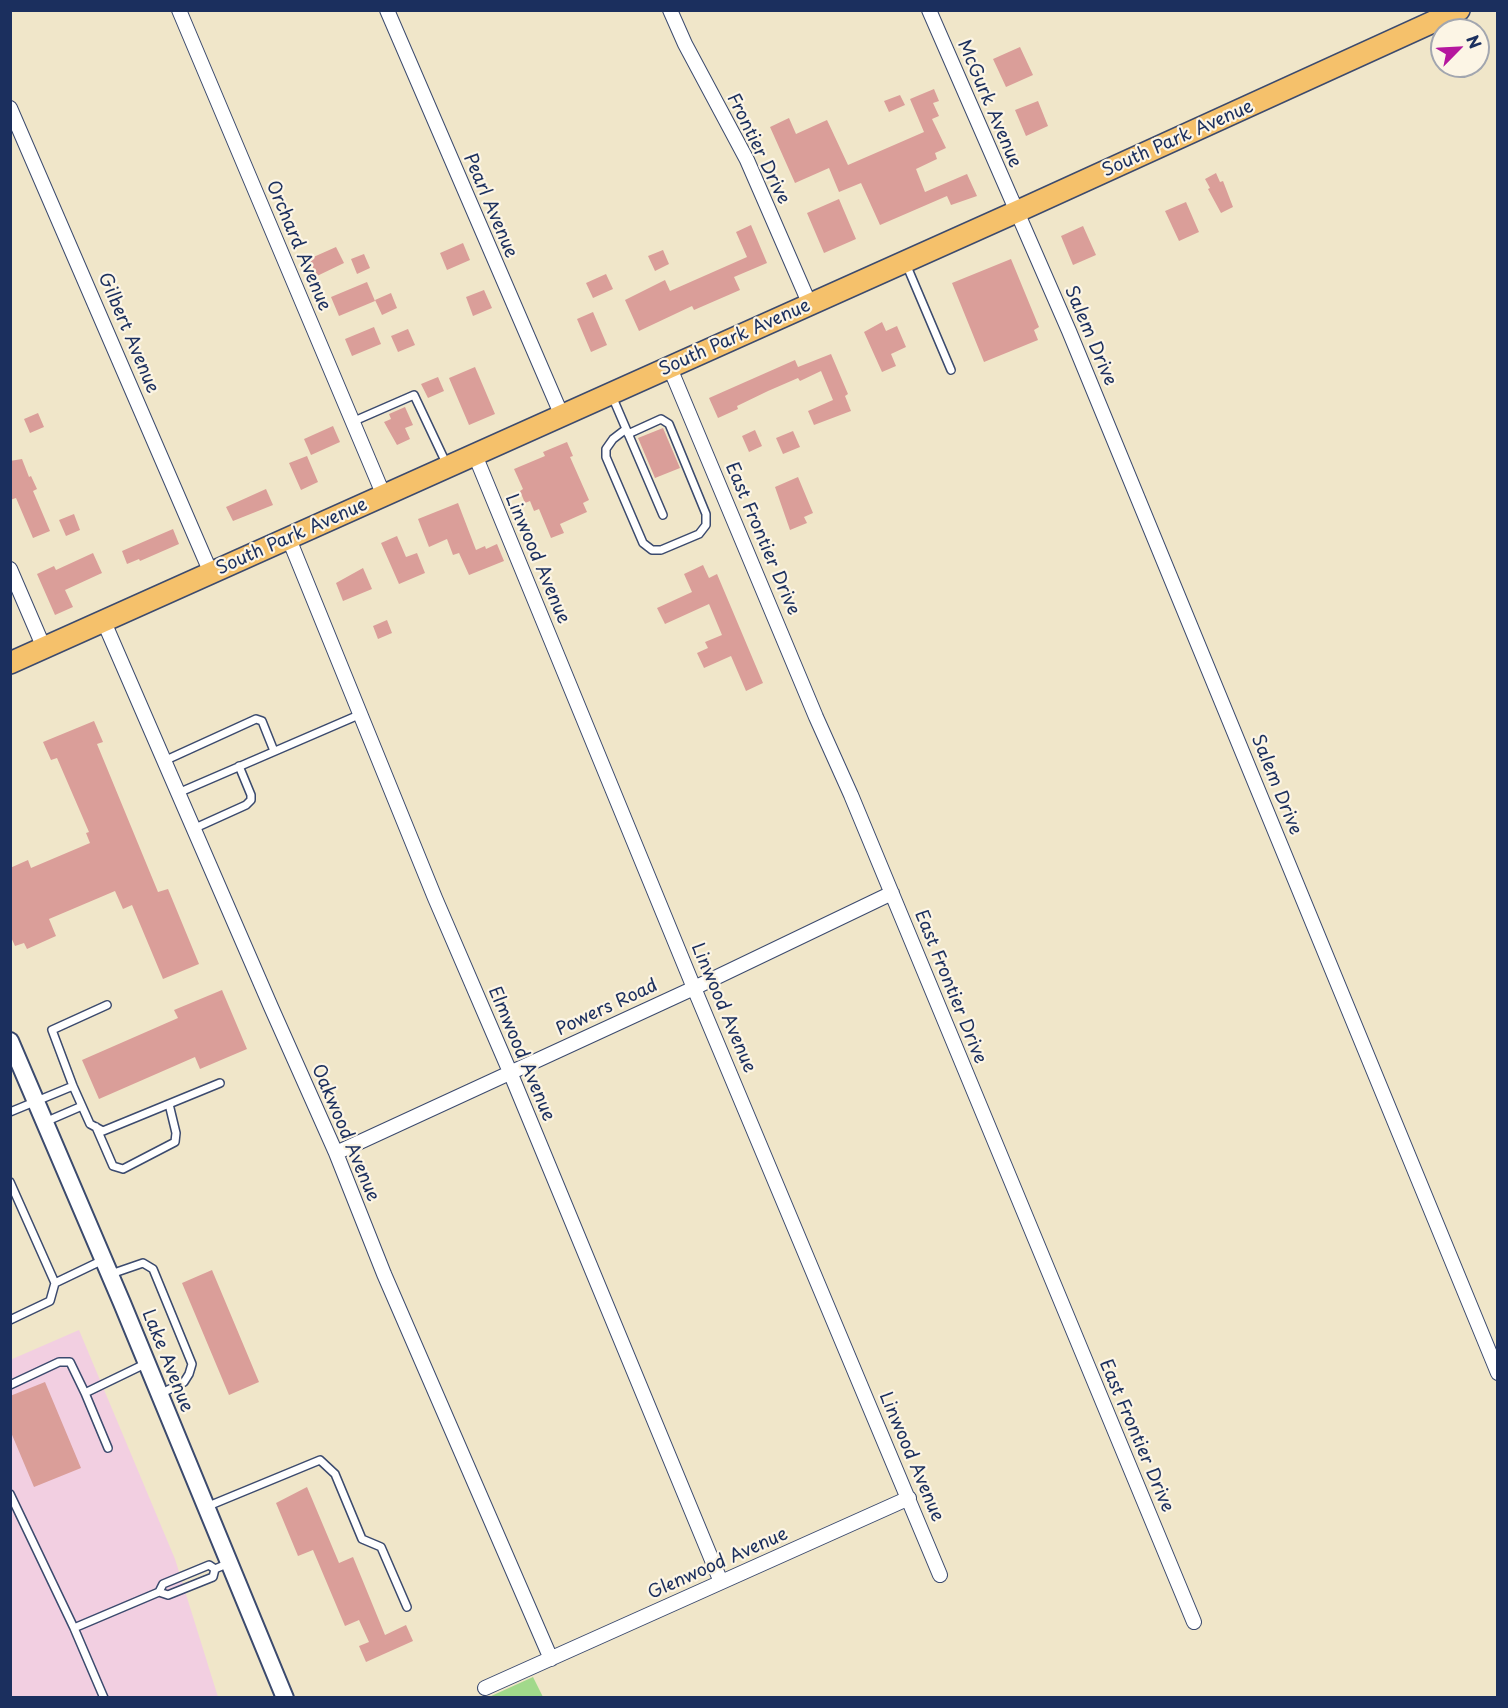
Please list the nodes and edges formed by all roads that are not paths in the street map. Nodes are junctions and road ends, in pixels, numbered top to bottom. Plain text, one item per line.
1 (179, 10) edge
2 (387, 10) edge
3 (670, 10) edge
4 (929, 10) edge
5 (1459, 10) edge
6 (10, 108) edge
7 (1016, 213) junction
8 (905, 262) junction
9 (810, 305) junction
10 (670, 368) junction
11 (951, 370) dead end
12 (611, 394) junction
13 (562, 416) junction
14 (352, 422) junction
15 (627, 431) junction
16 (475, 455) junction
17 (448, 467) junction
18 (384, 496) junction
19 (663, 515) dead end
20 (289, 539) junction
21 (10, 569) edge
22 (212, 573) junction
23 (104, 622) junction
24 (44, 648) junction
25 (10, 663) edge
26 (361, 714) junction
27 (274, 751) junction
28 (164, 761) junction
29 (239, 766) junction
30 (178, 793) junction
31 (193, 829) junction
32 (892, 893) junction
33 (694, 988) junction
34 (107, 1005) dead end
35 (10, 1041) edge
36 (510, 1072) junction
37 (220, 1083) dead end
38 (73, 1086) junction
39 (36, 1101) junction
40 (169, 1104) junction
41 (82, 1106) junction
42 (10, 1112) edge
43 (45, 1122) junction
44 (96, 1127) junction
45 (336, 1153) junction
46 (10, 1182) edge
47 (106, 1267) junction
48 (55, 1283) junction
49 (10, 1320) edge
50 (147, 1363) junction
51 (1497, 1373) edge
52 (10, 1384) edge
53 (85, 1393) junction
54 (160, 1394) junction
55 (108, 1448) dead end
56 (10, 1494) edge
57 (909, 1498) junction
58 (206, 1507) junction
59 (222, 1566) junction
60 (940, 1575) dead end
61 (721, 1582) junction
62 (159, 1592) junction
63 (407, 1607) dead end
64 (1194, 1622) dead end
65 (74, 1628) junction
66 (546, 1661) junction
67 (485, 1688) dead end
68 (104, 1698) edge
69 (285, 1698) edge

1 - 14 street, Orchard Avenue
2 - 13 street, Pearl Avenue
3 - 9 street, Frontier Drive
4 - 7 street, McGurk Avenue
5 - 7 main road, South Park Avenue
6 - 22 street, Gilbert Avenue
7 - 8 main road, South Park Avenue
7 - 51 street, Salem Drive
8 - 9 main road, South Park Avenue
8 - 11 lane
9 - 10 main road, South Park Avenue
10 - 12 main road, South Park Avenue
10 - 32 street, East Frontier Drive
12 - 13 main road, South Park Avenue
12 - 15 lane
13 - 16 main road, South Park Avenue
14 - 17 lane
14 - 18 street, Orchard Avenue
15 - 15 lane
15 - 19 lane
16 - 17 main road, South Park Avenue
16 - 33 street, Linwood Avenue
17 - 18 main road, South Park Avenue
18 - 20 main road, South Park Avenue
20 - 22 main road, South Park Avenue
20 - 26 street, Elmwood Avenue
21 - 24 street
22 - 23 main road, South Park Avenue
23 - 24 main road, South Park Avenue
23 - 28 street, Oakwood Avenue
24 - 25 main road, South Park Avenue
26 - 27 lane
26 - 36 street, Elmwood Avenue
27 - 28 lane
27 - 29 lane
28 - 30 street, Oakwood Avenue
29 - 30 lane
29 - 31 lane
30 - 31 street, Oakwood Avenue
31 - 45 street, Oakwood Avenue
32 - 33 street, Powers Road
32 - 64 street, East Frontier Drive
33 - 36 street, Powers Road
33 - 57 street, Linwood Avenue
34 - 38 lane
35 - 39 street, Lake Avenue
36 - 45 street, Powers Road
36 - 61 street, Elmwood Avenue
37 - 40 lane
38 - 39 lane
38 - 41 lane
39 - 42 lane
39 - 43 street, Lake Avenue
40 - 44 lane
40 - 44 lane
41 - 43 lane
41 - 44 lane
43 - 47 street, Lake Avenue
45 - 66 street, Oakwood Avenue
46 - 48 lane
47 - 48 lane
47 - 50 street, Lake Avenue
47 - 54 lane
48 - 49 lane
50 - 53 lane
50 - 54 street, Lake Avenue
52 - 53 lane
53 - 55 lane
54 - 58 street, Lake Avenue
56 - 65 lane
57 - 60 street, Linwood Avenue
57 - 61 street, Glenwood Avenue
58 - 59 street, Lake Avenue
58 - 63 lane
59 - 62 lane
59 - 62 lane
59 - 69 street, Lake Avenue
61 - 66 street, Glenwood Avenue
62 - 65 lane
65 - 68 lane
66 - 67 street, Glenwood Avenue

